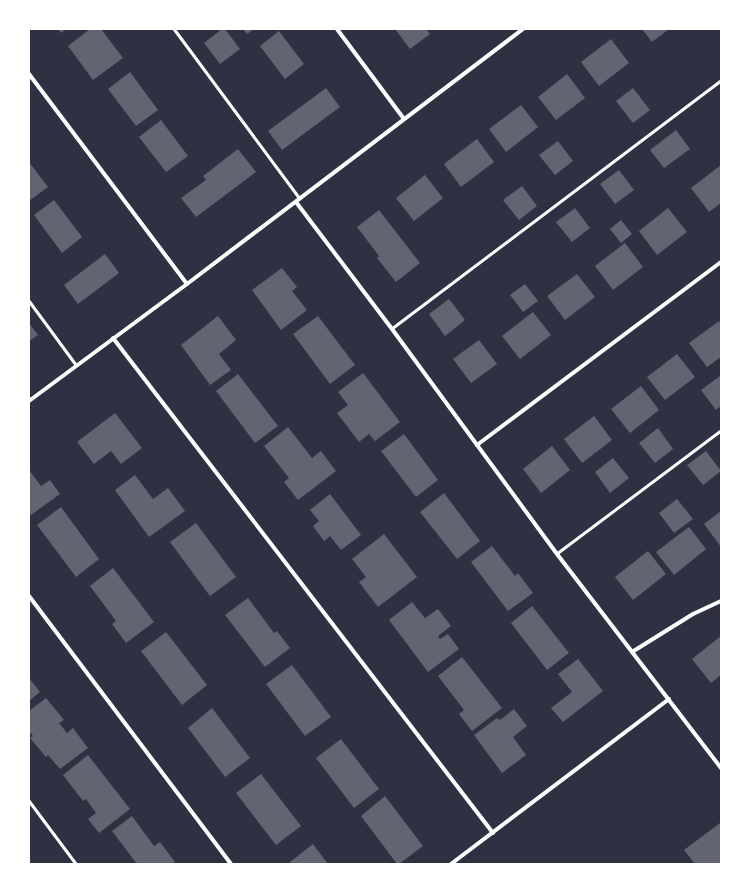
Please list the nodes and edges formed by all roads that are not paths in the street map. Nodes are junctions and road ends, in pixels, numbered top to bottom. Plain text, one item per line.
1 (174, 29) edge
2 (337, 29) edge
3 (523, 29) edge
4 (29, 74) edge
5 (721, 81) edge
6 (404, 119) junction
7 (300, 199) junction
8 (296, 202) junction
9 (721, 262) edge
10 (187, 284) junction
11 (29, 301) edge
12 (392, 329) junction
13 (113, 338) junction
14 (76, 365) junction
15 (29, 401) edge
16 (721, 431) edge
17 (477, 444) junction
18 (557, 554) junction
19 (29, 596) edge
20 (721, 601) edge
21 (632, 652) junction
22 (669, 699) junction
23 (721, 768) edge
24 (29, 802) edge
25 (493, 833) junction
26 (76, 864) edge
27 (231, 864) edge
28 (452, 864) edge

1 - 7 lane
2 - 6 street
3 - 6 street
4 - 10 street
5 - 12 lane
6 - 7 street
7 - 8 street
8 - 10 street
8 - 12 street
9 - 17 street
10 - 13 street
11 - 14 lane
12 - 17 street
13 - 14 street
13 - 25 street
14 - 15 street
16 - 18 lane
17 - 18 street
18 - 21 street
19 - 27 street
20 - 21 street
21 - 22 street
22 - 23 street
22 - 25 street
24 - 26 lane
25 - 28 street

